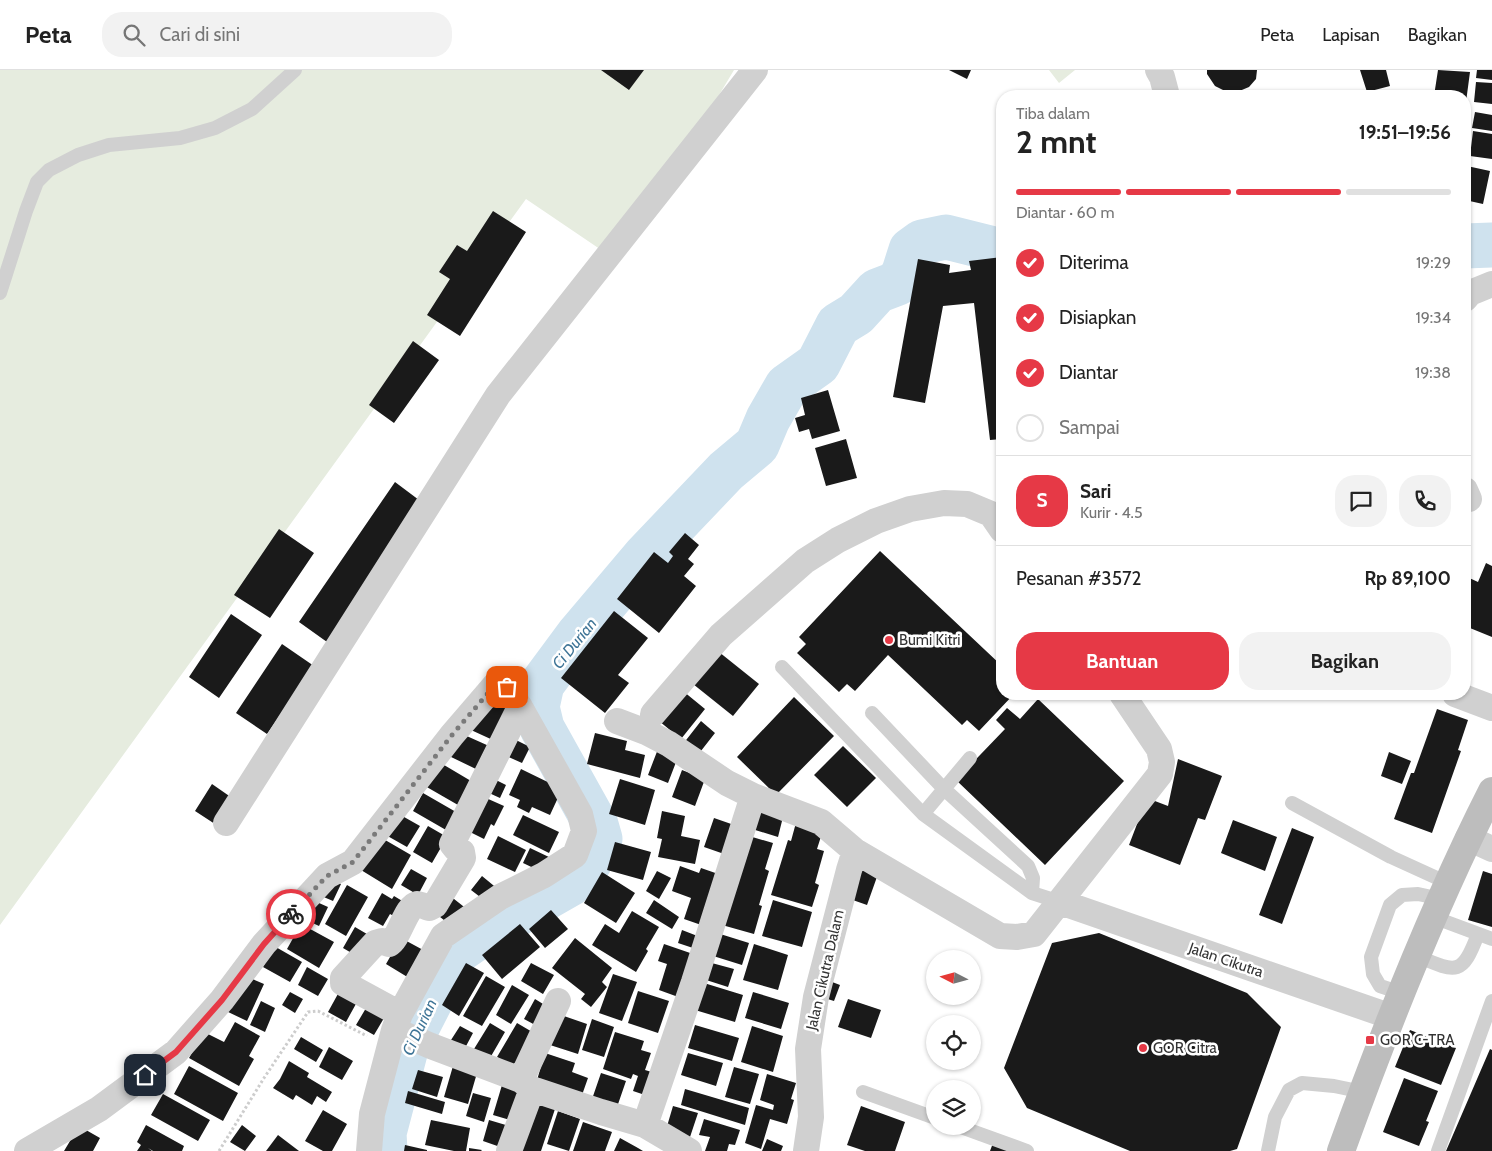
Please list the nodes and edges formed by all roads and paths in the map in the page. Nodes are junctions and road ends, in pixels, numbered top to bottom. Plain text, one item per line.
1 (295, 70) edge
2 (755, 70) edge
3 (1158, 70) edge
4 (1165, 90) edge
5 (1492, 284) edge
6 (0, 293) edge
7 (1471, 293) edge
8 (996, 522) edge
9 (782, 667) dead end
10 (1126, 700) edge
11 (1471, 700) edge
12 (520, 707) junction
13 (1492, 708) edge
14 (872, 713) dead end
15 (653, 714) dead end
16 (617, 721) dead end
17 (970, 758) dead end
18 (943, 788) junction
19 (1492, 791) edge
20 (753, 796) junction
21 (1292, 803) dead end
22 (923, 814) junction
23 (226, 823) dead end
24 (1480, 844) edge
25 (855, 851) junction
26 (1032, 893) junction
27 (1440, 900) junction
28 (1060, 902) junction
29 (1478, 934) junction
30 (1492, 938) edge
31 (1417, 956) junction
32 (558, 1001) dead end
33 (1492, 1001) edge
34 (1397, 1005) junction
35 (396, 1031) junction
36 (526, 1085) junction
37 (863, 1092) dead end
38 (1363, 1092) junction
39 (926, 1115) edge
40 (645, 1125) junction
41 (981, 1134) edge
42 (28, 1151) edge
43 (219, 1151) edge
44 (369, 1151) edge
45 (510, 1151) edge
46 (689, 1151) edge
47 (806, 1151) edge
48 (1027, 1151) edge
49 (1268, 1151) edge
50 (1340, 1151) edge
51 (1438, 1151) edge

1 - 6 lane
2 - 23 street
3 - 4 street
5 - 7 street
8 - 15 street
9 - 22 lane
10 - 28 street
11 - 13 street
12 - 35 street
12 - 35 street
12 - 42 street
14 - 18 lane
16 - 20 street
17 - 18 lane
18 - 22 lane
18 - 26 lane
19 - 24 main road
20 - 25 street
20 - 40 street
21 - 27 lane
22 - 26 lane
24 - 27 main road
25 - 28 street
25 - 47 street, Jalan Cikutra Dalam
26 - 28 lane
27 - 29 lane
27 - 31 main road
27 - 34 lane
28 - 34 street, Jalan Cikutra
29 - 30 lane
29 - 31 lane
31 - 34 main road
32 - 36 street
33 - 51 lane
34 - 38 main road
35 - 36 street
35 - 43 path
35 - 44 street
36 - 40 street
36 - 45 street
37 - 39 lane
38 - 49 lane
38 - 50 main road
40 - 46 street
41 - 48 lane

